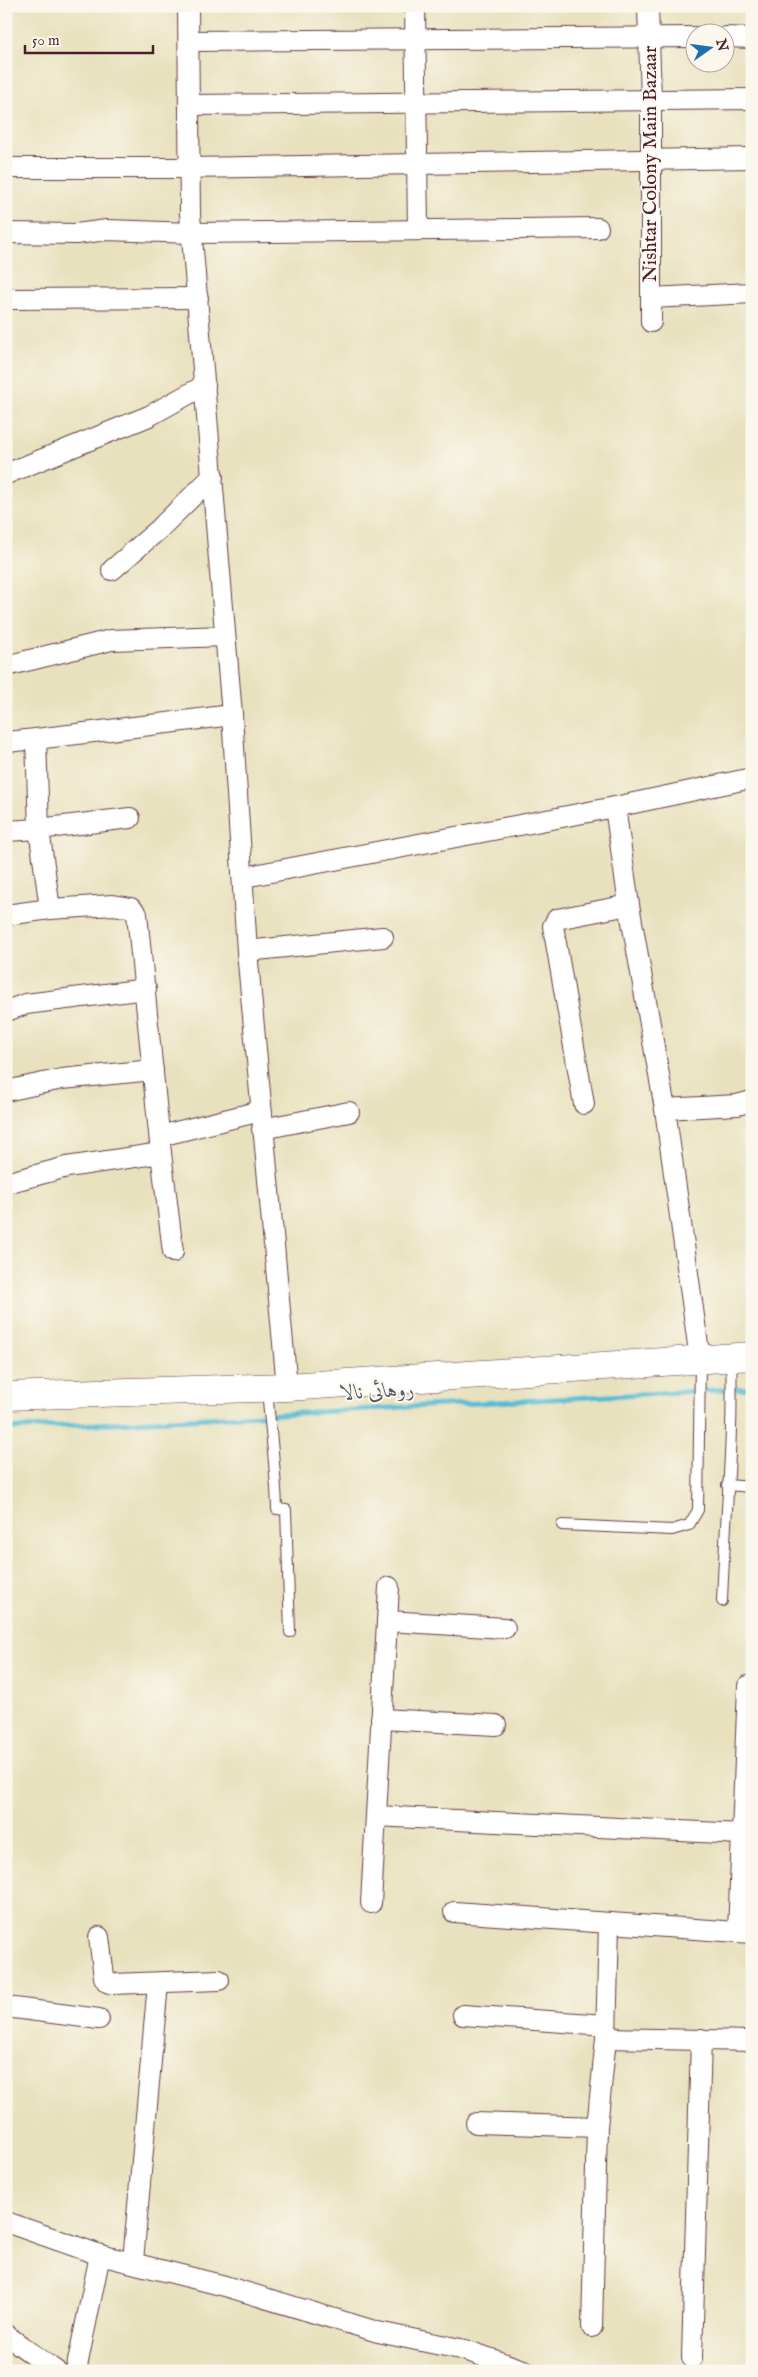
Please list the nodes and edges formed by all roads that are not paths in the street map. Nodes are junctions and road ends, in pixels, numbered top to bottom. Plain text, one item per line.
1 (188, 6) edge
2 (415, 6) edge
3 (648, 6) edge
4 (649, 37) junction
5 (686, 37) edge
6 (736, 38) edge
7 (752, 38) edge
8 (416, 39) junction
9 (189, 41) junction
10 (752, 99) edge
11 (651, 100) junction
12 (416, 102) junction
13 (190, 105) junction
14 (752, 158) edge
15 (650, 159) junction
16 (417, 163) junction
17 (6, 168) edge
18 (190, 168) junction
19 (598, 228) dead end
20 (418, 230) junction
21 (192, 232) junction
22 (6, 233) edge
23 (752, 293) edge
24 (198, 298) junction
25 (652, 298) junction
26 (6, 299) edge
27 (651, 322) dead end
28 (205, 385) junction
29 (6, 474) edge
30 (213, 476) junction
31 (112, 570) dead end
32 (225, 636) junction
33 (6, 666) edge
34 (232, 716) junction
35 (36, 739) junction
36 (6, 742) edge
37 (752, 778) edge
38 (615, 808) junction
39 (130, 818) dead end
40 (39, 829) junction
41 (6, 831) edge
42 (244, 877) junction
43 (629, 905) junction
44 (50, 910) junction
45 (6, 914) edge
46 (383, 936) dead end
47 (247, 951) junction
48 (146, 989) junction
49 (6, 1011) edge
50 (153, 1070) junction
51 (6, 1091) edge
52 (752, 1101) edge
53 (584, 1104) dead end
54 (665, 1109) junction
55 (349, 1112) dead end
56 (262, 1120) junction
57 (160, 1145) junction
58 (6, 1183) edge
59 (173, 1252) dead end
60 (738, 1362) edge
61 (700, 1371) junction
62 (274, 1391) junction
63 (6, 1396) edge
64 (727, 1485) junction
65 (752, 1487) edge
66 (562, 1524) dead end
67 (389, 1587) dead end
68 (722, 1601) dead end
69 (387, 1621) junction
70 (505, 1628) dead end
71 (290, 1632) dead end
72 (748, 1686) dead end
73 (381, 1719) junction
74 (496, 1725) dead end
75 (376, 1816) junction
76 (742, 1834) junction
77 (371, 1904) dead end
78 (454, 1912) dead end
79 (609, 1924) junction
80 (745, 1932) edge
81 (99, 1937) dead end
82 (219, 1980) dead end
83 (158, 1983) junction
84 (6, 2007) edge
85 (463, 2015) dead end
86 (99, 2019) dead end
87 (606, 2031) junction
88 (701, 2039) junction
89 (752, 2041) edge
90 (476, 2122) dead end
91 (597, 2127) junction
92 (6, 2222) edge
93 (100, 2255) junction
94 (133, 2261) junction
95 (592, 2327) dead end
96 (6, 2336) edge
97 (692, 2358) dead end
98 (56, 2371) edge
99 (76, 2371) edge
100 (526, 2371) edge

1 - 9 street
2 - 8 street
3 - 4 street, Nishtar Colony Main Bazaar
4 - 5 street
4 - 8 street
4 - 11 street, Nishtar Colony Main Bazaar
6 - 7 street
8 - 9 street
8 - 12 street
9 - 13 street
10 - 11 street
11 - 12 street
11 - 15 street, Nishtar Colony Main Bazaar
12 - 13 street
12 - 16 street
13 - 18 street
14 - 15 street
15 - 16 street
15 - 25 street, Nishtar Colony Main Bazaar
16 - 18 street
16 - 20 street
17 - 18 street
18 - 21 street
19 - 20 street
20 - 21 street
21 - 22 street
21 - 24 street
23 - 25 street
24 - 26 street
24 - 28 street
25 - 27 street, Nishtar Colony Main Bazaar
28 - 29 street
28 - 30 street
30 - 31 street
30 - 32 street
32 - 33 street
32 - 34 street
34 - 35 street
34 - 42 street
35 - 36 street
35 - 40 street
37 - 38 street
38 - 42 street
38 - 43 street
39 - 40 street
40 - 41 street
40 - 44 street
42 - 47 street
43 - 53 street
43 - 54 street
44 - 45 street
44 - 48 street
46 - 47 street
47 - 56 street
48 - 49 street
48 - 50 street
50 - 51 street
50 - 57 street
52 - 54 street
54 - 61 street
55 - 56 street
56 - 57 street
56 - 62 street
57 - 58 street
57 - 59 street
60 - 61 street
60 - 64 lane
61 - 62 street
61 - 66 lane
62 - 63 street
62 - 71 lane
64 - 65 lane
64 - 68 lane
67 - 69 street
69 - 70 street
69 - 73 street
72 - 76 street
73 - 74 street
73 - 75 street
75 - 76 street
75 - 77 street
76 - 80 street
78 - 79 street
79 - 80 street
79 - 87 street
81 - 83 street
82 - 83 street
83 - 94 street
84 - 86 street
85 - 87 street
87 - 88 street
87 - 91 street
88 - 89 street
88 - 97 street
90 - 91 street
91 - 95 street
92 - 93 street
93 - 94 street
93 - 99 street
94 - 100 street
96 - 98 street

